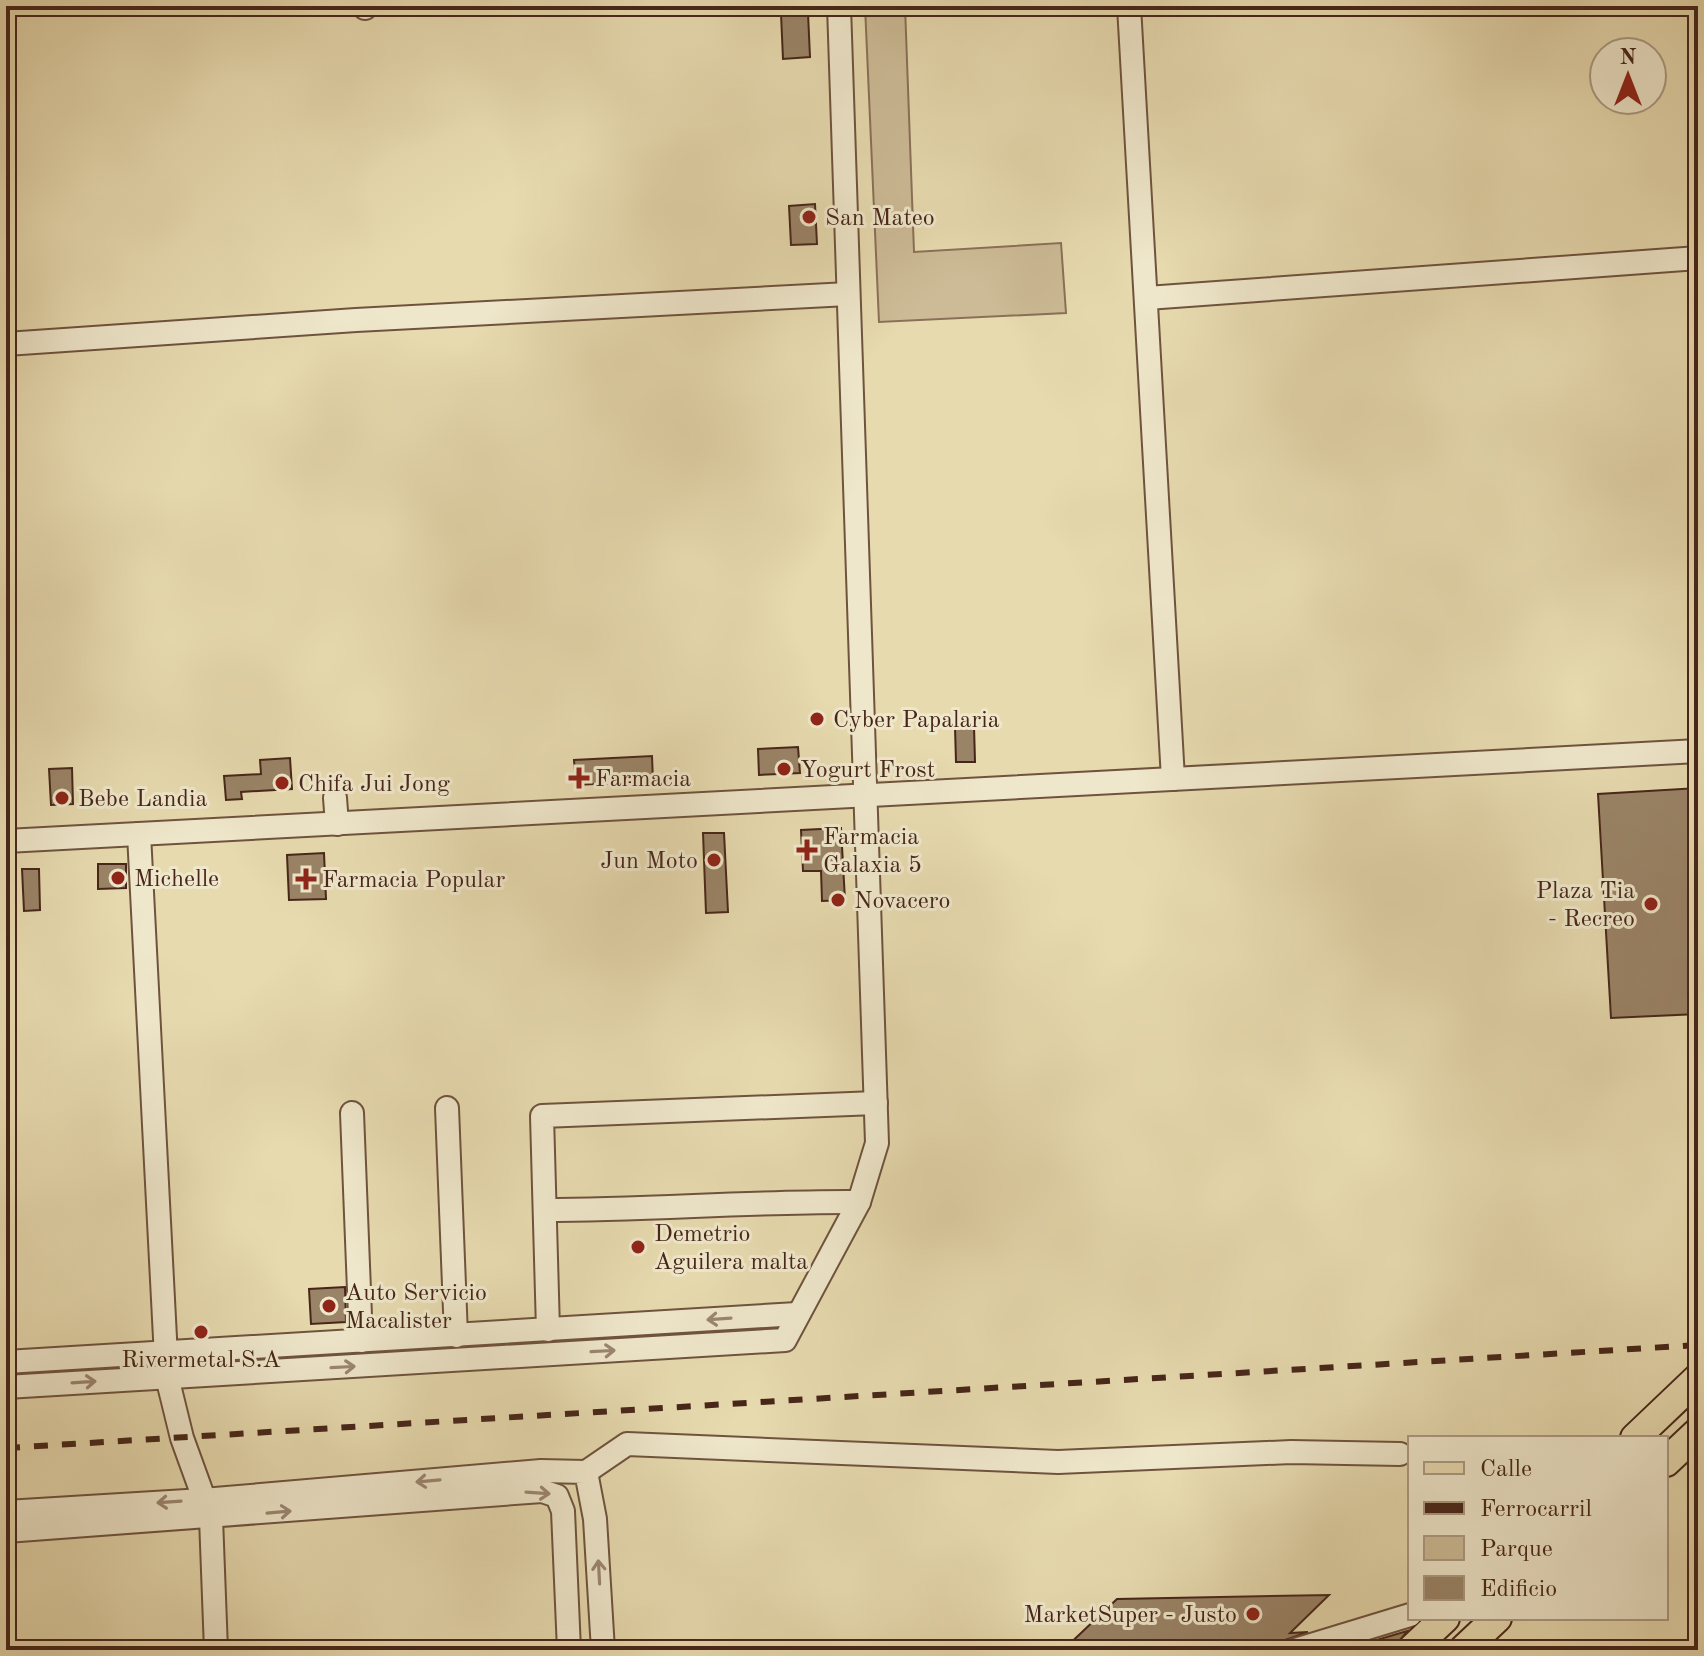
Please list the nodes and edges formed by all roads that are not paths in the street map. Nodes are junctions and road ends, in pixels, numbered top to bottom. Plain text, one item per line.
1 (839, 6) edge
2 (1129, 6) edge
3 (1698, 258) edge
4 (848, 294) junction
5 (1147, 298) junction
6 (6, 344) edge
7 (1698, 751) edge
8 (1173, 779) junction
9 (863, 796) junction
10 (335, 798) dead end
11 (337, 824) junction
12 (139, 834) junction
13 (6, 841) edge
14 (876, 1103) junction
15 (447, 1108) dead end
16 (352, 1113) dead end
17 (859, 1202) junction
18 (545, 1210) junction
19 (797, 1314) junction
20 (548, 1330) junction
21 (456, 1336) junction
22 (361, 1341) junction
23 (166, 1353) junction
24 (6, 1362) edge
25 (167, 1377) junction
26 (1698, 1378) edge
27 (6, 1387) edge
28 (1698, 1432) edge
29 (1637, 1436) edge
30 (1400, 1454) dead end
31 (1668, 1460) edge
32 (586, 1472) junction
33 (207, 1509) junction
34 (6, 1512) edge
35 (6, 1531) edge
36 (1408, 1616) edge
37 (1443, 1620) edge
38 (1495, 1620) edge
39 (216, 1650) edge
40 (569, 1650) edge
41 (603, 1650) edge
42 (1295, 1650) edge
43 (1411, 1650) edge
44 (1463, 1650) edge

1 - 4 street
2 - 5 street
3 - 5 street
4 - 6 street
4 - 9 street
5 - 8 street
7 - 8 street
8 - 9 street
9 - 11 street
9 - 14 street
10 - 11 street
11 - 12 street
12 - 13 street
12 - 23 street
14 - 17 street
14 - 18 street
15 - 21 street
16 - 22 street
17 - 18 street
17 - 19 street
18 - 20 street
19 -> 20 street
25 -> 19 street
20 - 21 street
21 - 22 street
22 - 23 street
23 - 24 street
23 - 25 street
27 -> 25 street
25 - 33 street
26 - 29 main road
28 - 31 main road
30 - 32 street
32 -> 33 street
41 -> 32 street
33 -> 34 street
33 - 35 street
33 - 39 street
33 -> 40 street
36 - 42 street
37 - 43 main road
38 - 44 main road

